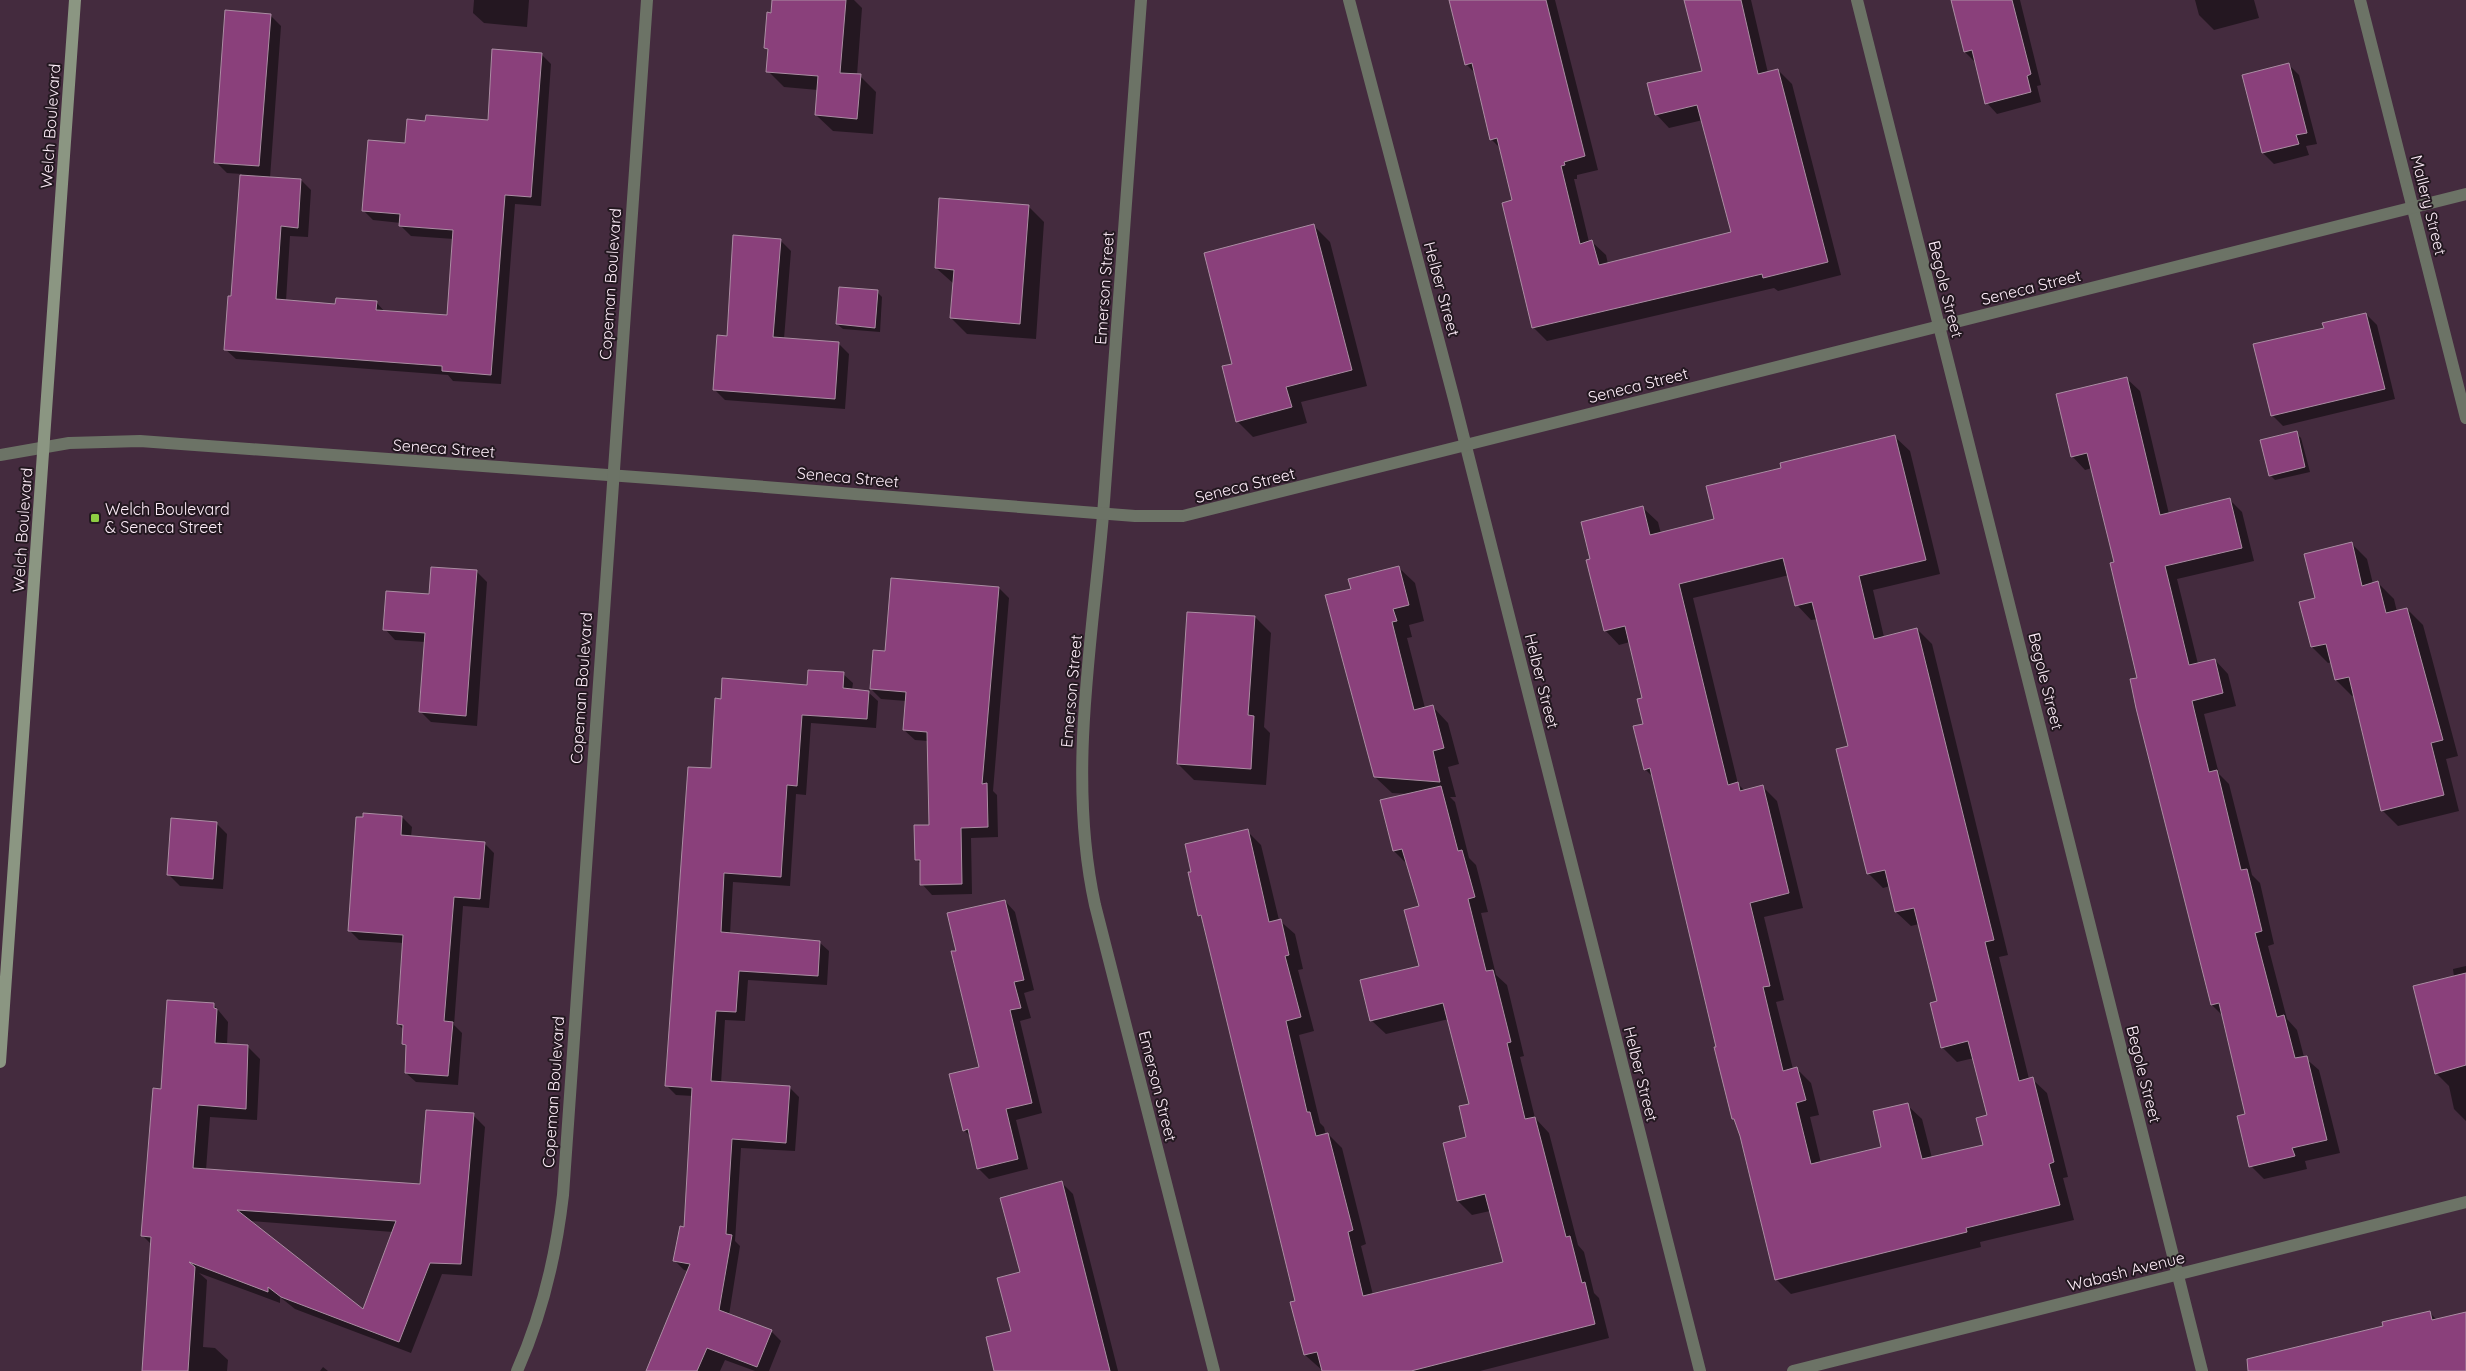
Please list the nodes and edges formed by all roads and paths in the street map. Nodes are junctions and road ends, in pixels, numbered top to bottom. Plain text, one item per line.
1 (75, 0) edge
2 (646, 0) edge
3 (1141, 0) edge
4 (1349, 0) edge
5 (1857, 0) edge
6 (2360, 0) edge
7 (2466, 194) edge
8 (2412, 207) junction
9 (1939, 327) junction
10 (2466, 418) edge
11 (1465, 445) junction
12 (44, 447) junction
13 (0, 455) edge
14 (612, 476) junction
15 (1103, 514) junction
16 (0, 1062) edge
17 (2466, 1202) edge
18 (2178, 1274) junction
19 (517, 1371) edge
20 (1214, 1371) edge
21 (1700, 1371) edge
22 (1793, 1371) edge
23 (2202, 1371) edge

1 - 12 main road, Welch Boulevard
2 - 14 street, Copeman Boulevard
3 - 15 street, Emerson Street
4 - 11 street, Helber Street
5 - 9 street, Begole Street
6 - 8 street, Mallery Street
7 - 8 street, Seneca Street
8 - 9 street, Seneca Street
8 - 10 street, Mallery Street
9 - 11 street, Seneca Street
9 - 18 street, Begole Street
11 - 15 street, Seneca Street
11 - 21 street, Helber Street
12 - 13 street, Seneca Street
12 - 14 street, Seneca Street
12 - 16 main road, Welch Boulevard
14 - 15 street, Seneca Street
14 - 19 street, Copeman Boulevard
15 - 20 street, Emerson Street
17 - 18 street, Wabash Avenue
18 - 22 street, Wabash Avenue
18 - 23 street, Begole Street

